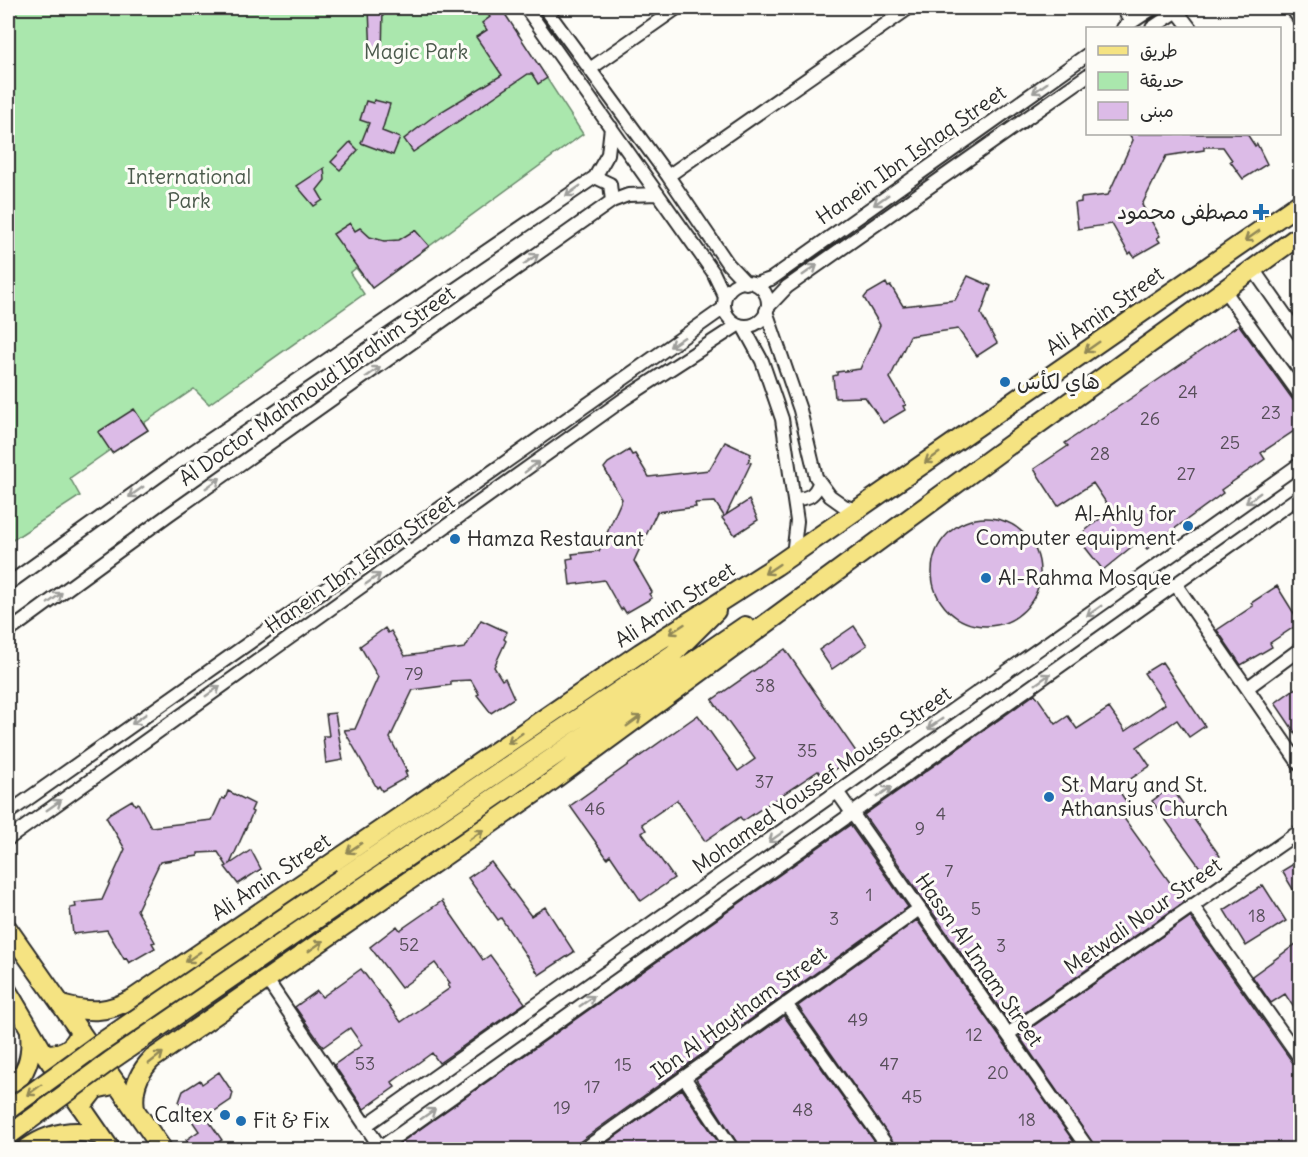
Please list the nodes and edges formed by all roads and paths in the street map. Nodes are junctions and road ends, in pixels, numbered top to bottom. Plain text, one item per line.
1 (526, 8) edge
2 (545, 8) edge
3 (677, 8) edge
4 (909, 8) edge
5 (1122, 8) edge
6 (1153, 8) edge
7 (1292, 8) edge
8 (1180, 9) edge
9 (1300, 20) edge
10 (1127, 25) edge
11 (1153, 27) edge
12 (1189, 27) edge
13 (1086, 55) edge
14 (590, 69) junction
15 (1086, 76) edge
16 (610, 127) junction
17 (668, 176) junction
18 (595, 177) junction
19 (658, 194) junction
20 (612, 201) junction
21 (1300, 202) edge
22 (1300, 236) edge
23 (1253, 269) junction
24 (750, 284) junction
25 (1224, 290) junction
26 (724, 302) junction
27 (767, 310) junction
28 (741, 326) junction
29 (1300, 336) edge
30 (1300, 395) edge
31 (1300, 464) edge
32 (819, 483) junction
33 (1300, 496) edge
34 (794, 498) junction
35 (857, 510) junction
36 (793, 555) junction
37 (8, 584) edge
38 (1176, 585) junction
39 (727, 599) junction
40 (796, 601) junction
41 (8, 632) edge
42 (1300, 649) edge
43 (1247, 688) junction
44 (1300, 765) edge
45 (838, 793) junction
46 (8, 813) edge
47 (853, 814) junction
48 (1300, 831) edge
49 (8, 839) edge
50 (1192, 905) junction
51 (919, 909) junction
52 (8, 929) edge
53 (161, 979) junction
54 (267, 980) junction
55 (8, 992) edge
56 (786, 1004) junction
57 (61, 1005) junction
58 (202, 1025) junction
59 (29, 1027) junction
60 (80, 1031) junction
61 (1008, 1034) junction
62 (44, 1053) junction
63 (1300, 1058) edge
64 (684, 1077) junction
65 (117, 1084) junction
66 (8, 1089) edge
67 (81, 1107) junction
68 (135, 1109) junction
69 (8, 1110) edge
70 (365, 1126) junction
71 (8, 1134) edge
72 (106, 1142) edge
73 (11, 1149) edge
74 (25, 1149) edge
75 (164, 1149) edge
76 (381, 1149) edge
77 (583, 1149) edge
78 (734, 1149) edge
79 (890, 1149) edge
80 (1089, 1149) edge

1 - 16 street
2 - 14 street
3 - 14 street
4 - 17 street
5 - 10 street
6 - 10 street
7 - 9 street
8 - 11 street
8 - 12 street
13 -> 24 street, Hanein Ibn Ishaq Street
14 - 17 street
27 -> 15 street, Hanein Ibn Ishaq Street
16 - 18 street, Al Doctor Mahmoud Ibrahim Street
16 - 19 street
17 - 24 street
18 - 20 street
18 -> 37 street, Al Doctor Mahmoud Ibrahim Street
19 - 20 street, Al Doctor Mahmoud Ibrahim Street
19 - 26 street
41 -> 20 street, Al Doctor Mahmoud Ibrahim Street
21 -> 35 main road, Ali Amin Street
22 - 23 main road
23 - 25 main road
23 - 29 street
24 - 26 street
24 - 27 street
25 - 30 street
25 - 40 main road
26 - 28 street
26 -> 46 street, Hanein Ibn Ishaq Street
27 - 28 street
27 - 32 street
28 - 34 street
49 -> 28 street, Hanein Ibn Ishaq Street
31 -> 45 street, Mohamed Youssef Moussa Street
32 - 34 street
32 - 35 street
33 - 38 street
34 - 36 street
35 - 36 main road, Ali Amin Street
36 -> 39 main road, Ali Amin Street
38 - 43 street
47 -> 38 street
39 -> 53 main road, Ali Amin Street
39 -> 69 main road, bridge
54 -> 40 main road
40 - 71 main road, bridge
42 - 43 street
43 - 44 street
45 - 47 street, Hassn Al Imam Street
45 -> 70 street, Mohamed Youssef Moussa Street
47 - 51 street, Hassn Al Imam Street
76 -> 47 street
48 - 50 street, Metwali Nour Street
50 - 61 street, Metwali Nour Street
50 - 63 street
51 - 56 street, Ibn Al Haytham Street
51 - 61 street, Hassn Al Imam Street
52 - 57 main road
53 - 57 main road, Ali Amin Street
53 - 58 main road
54 - 58 main road
54 - 70 street
55 - 59 main road
56 - 64 street, Ibn Al Haytham Street
56 - 79 street
57 - 60 main road
68 -> 58 main road
59 - 62 main road
59 - 66 main road
60 - 62 main road
60 - 65 main road
61 - 80 street, Hassn Al Imam Street
62 - 67 main road
64 - 77 street, Ibn Al Haytham Street
64 - 78 street
65 - 67 main road
65 - 68 main road
67 - 72 main road
68 - 75 main road
70 - 76 street
71 - 73 main road
72 - 74 main road

